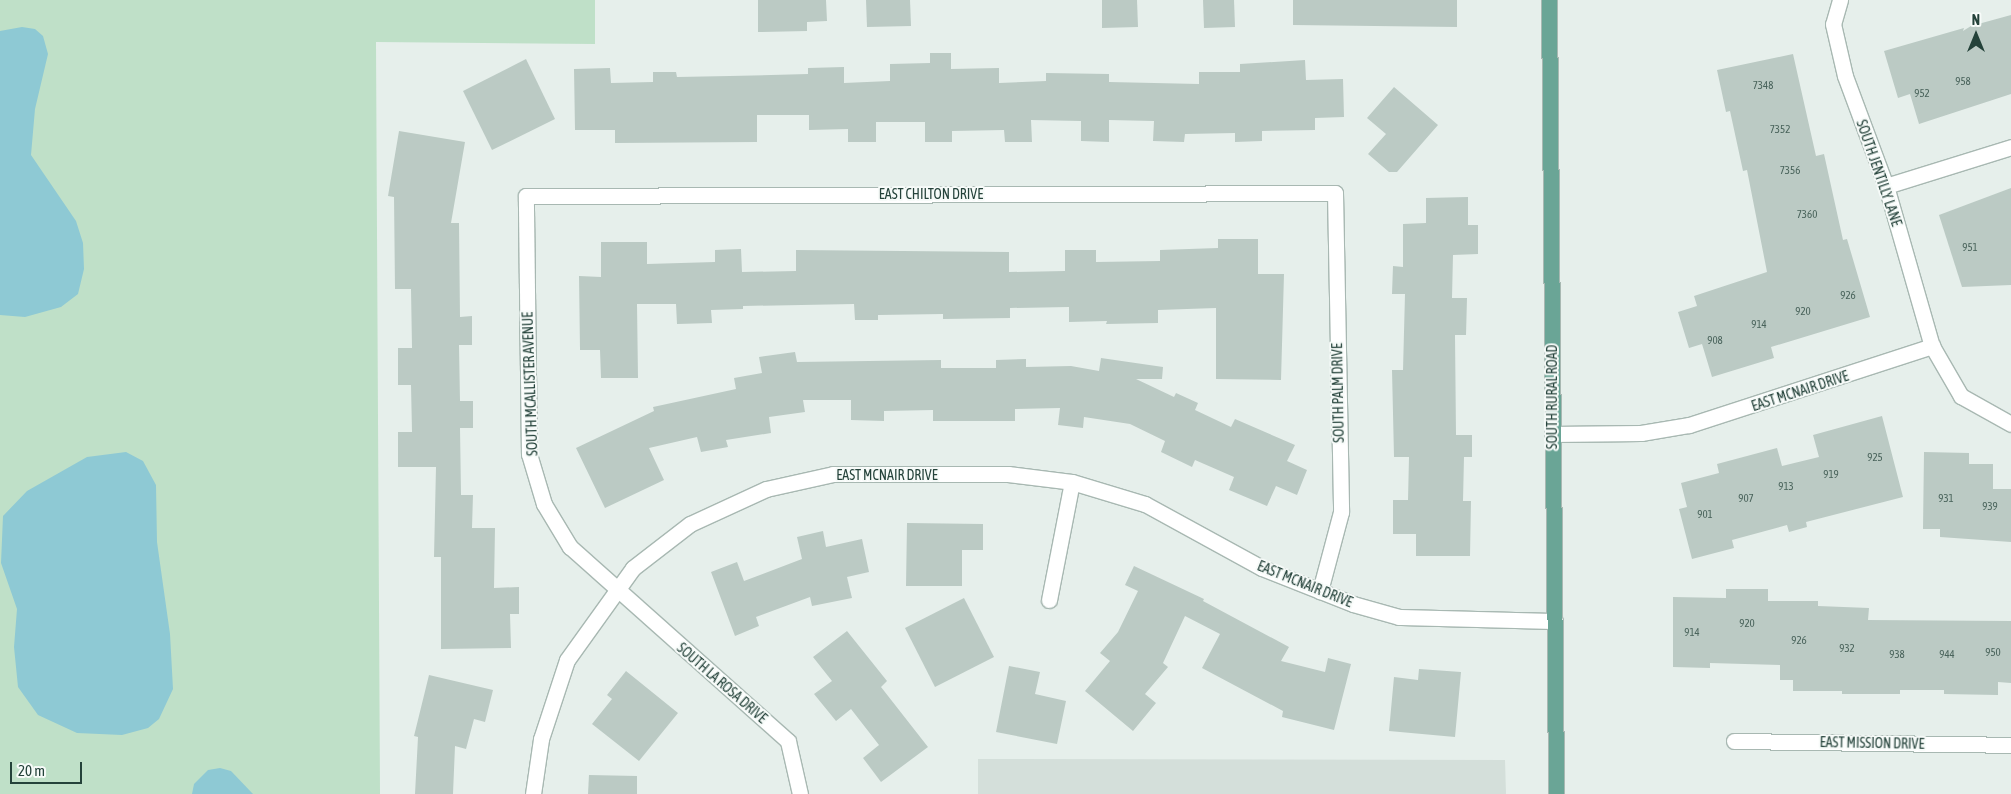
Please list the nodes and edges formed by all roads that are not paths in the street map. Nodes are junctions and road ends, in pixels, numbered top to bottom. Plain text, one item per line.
1 (1550, 0) edge
2 (1840, 0) edge
3 (2011, 147) edge
4 (1886, 186) junction
5 (1335, 193) joint
6 (526, 196) joint
7 (1932, 346) junction
8 (2011, 424) edge
9 (1552, 434) junction
10 (1072, 482) junction
11 (615, 589) junction
12 (1320, 591) junction
13 (1049, 600) dead end
14 (1555, 621) junction
15 (1734, 741) dead end
16 (2011, 745) edge
17 (533, 794) edge
18 (800, 794) edge
19 (1556, 794) edge

1 - 9 main road, SOUTH RURAL ROAD
2 - 4 street, SOUTH JENTILLY LANE
3 - 4 street
4 - 7 street, SOUTH JENTILLY LANE
5 - 6 street, EAST CHILTON DRIVE
5 - 12 street, SOUTH PALM DRIVE
6 - 11 street, SOUTH MCALLISTER AVENUE
7 - 8 street
7 - 9 street, EAST MCNAIR DRIVE
9 - 14 main road, SOUTH RURAL ROAD
10 - 11 street, EAST MCNAIR DRIVE
10 - 12 street, EAST MCNAIR DRIVE
10 - 13 street
11 - 17 street
11 - 18 street, SOUTH LA ROSA DRIVE
12 - 14 street, EAST MCNAIR DRIVE
14 - 19 main road, SOUTH RURAL ROAD
15 - 16 street, EAST MISSION DRIVE

